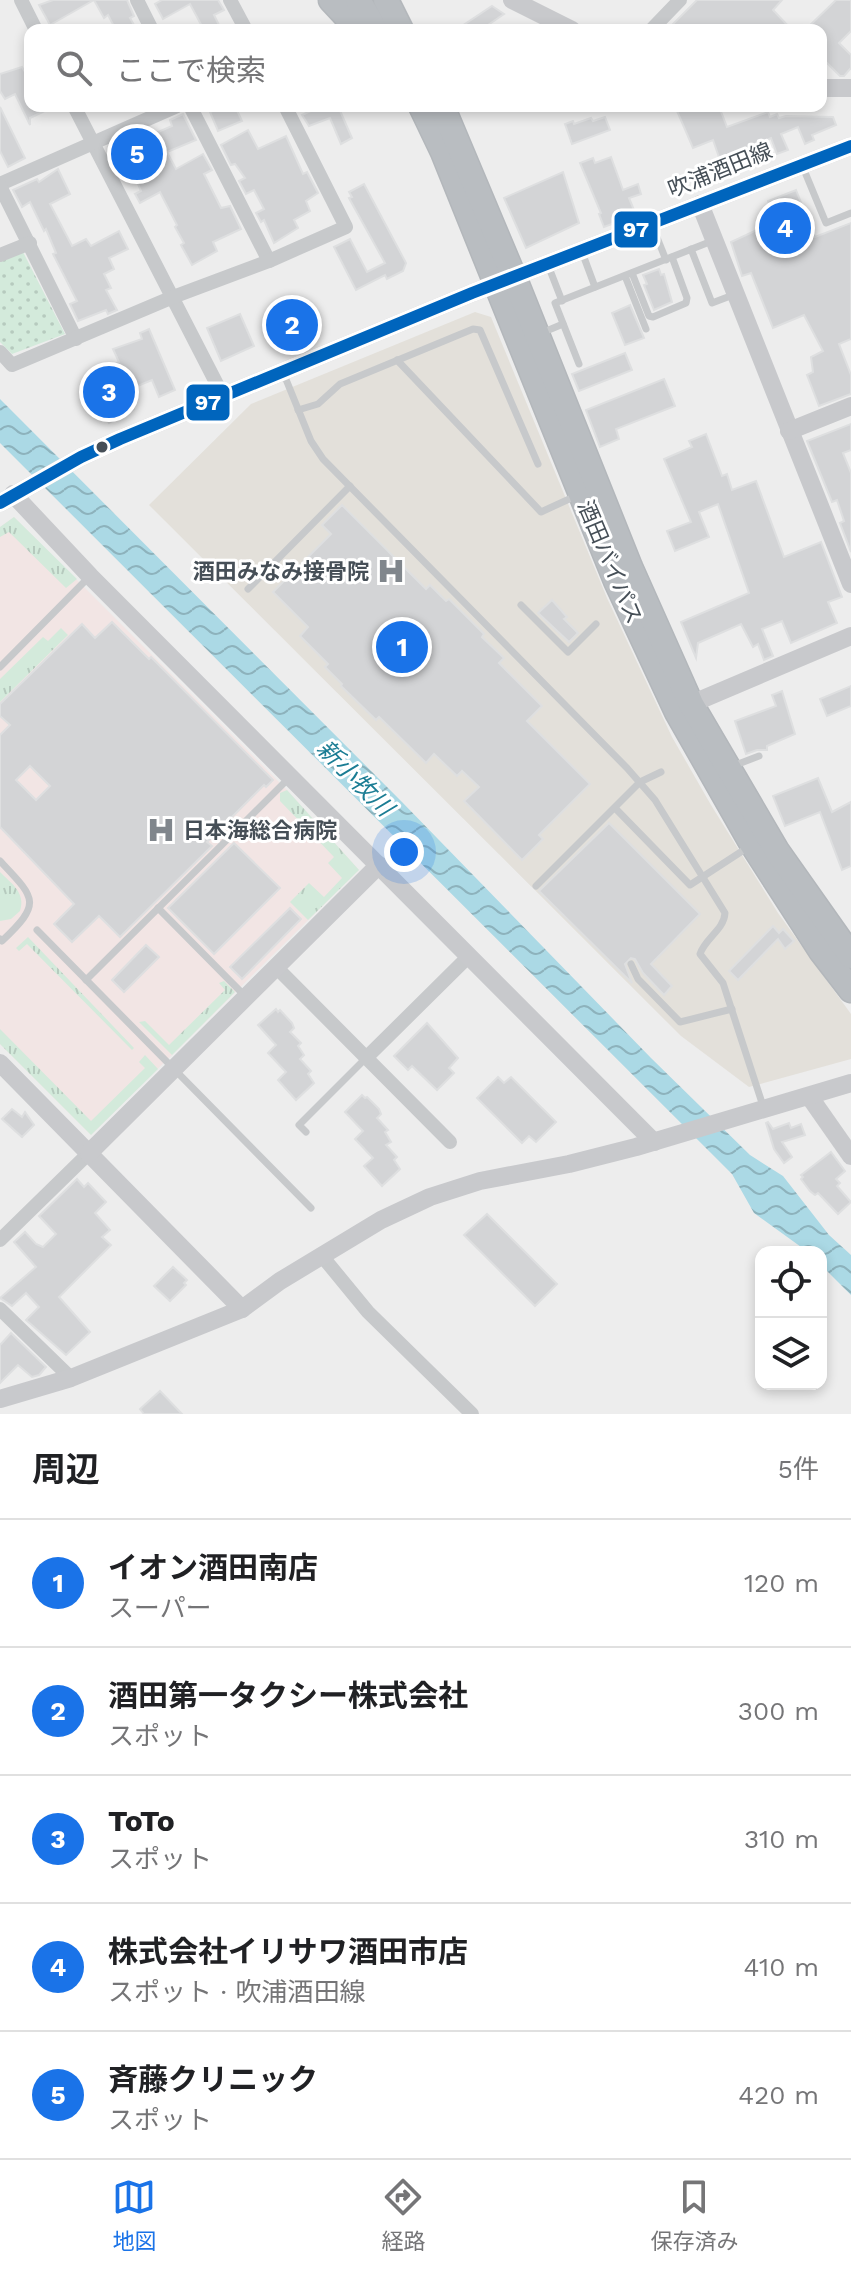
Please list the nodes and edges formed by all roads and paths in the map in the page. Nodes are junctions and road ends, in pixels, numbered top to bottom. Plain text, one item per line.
1 (21, 0) edge
2 (137, 0) edge
3 (230, 0) edge
4 (331, 0) edge
5 (358, 0) edge
6 (386, 0) edge
7 (403, 0) edge
8 (512, 0) edge
9 (680, 0) edge
10 (33, 24) edge
11 (149, 24) edge
12 (243, 24) edge
13 (353, 24) edge
14 (372, 24) edge
15 (398, 24) edge
16 (413, 24) edge
17 (560, 24) edge
18 (657, 24) edge
19 (827, 88) edge
20 (851, 88) edge
21 (77, 112) edge
22 (163, 112) edge
23 (193, 112) edge
24 (288, 112) edge
25 (435, 114) edge
26 (851, 133) edge
27 (93, 142) junction
28 (851, 146) edge
29 (828, 153) junction
30 (802, 164) junction
31 (0, 185) edge
32 (700, 204) junction
33 (851, 213) edge
34 (651, 223) junction
35 (713, 240) junction
36 (30, 243) junction
37 (691, 249) junction
38 (581, 251) junction
39 (0, 255) edge
40 (669, 258) junction
41 (269, 261) junction
42 (548, 264) junction
43 (629, 274) junction
44 (505, 281) junction
45 (595, 287) junction
46 (735, 294) junction
47 (173, 297) junction
48 (562, 301) junction
49 (563, 324) junction
50 (646, 329) dead end
51 (537, 335) junction
52 (76, 339) junction
53 (0, 352) edge
54 (397, 360) junction
55 (551, 370) junction
56 (283, 372) junction
57 (223, 396) junction
58 (851, 406) edge
59 (298, 410) junction
60 (789, 431) junction
61 (538, 464) dead end
62 (350, 486) junction
63 (581, 494) junction
64 (14, 495) edge
65 (90, 576) junction
66 (851, 584) edge
67 (248, 589) dead end
68 (521, 605) dead end
69 (596, 624) dead end
70 (851, 636) edge
71 (0, 667) edge
72 (691, 704) junction
73 (759, 756) dead end
74 (727, 768) junction
75 (661, 772) dead end
76 (290, 776) junction
77 (640, 782) junction
78 (615, 808) junction
79 (752, 844) junction
80 (0, 861) edge
81 (379, 865) junction
82 (703, 876) junction
83 (536, 886) dead end
84 (158, 908) junction
85 (37, 930) dead end
86 (0, 939) edge
87 (469, 956) junction
88 (851, 956) edge
89 (631, 964) dead end
90 (276, 967) junction
91 (86, 980) junction
92 (851, 990) edge
93 (246, 997) junction
94 (732, 1009) junction
95 (366, 1058) junction
96 (0, 1063) edge
97 (174, 1068) junction
98 (851, 1083) edge
99 (7, 1084) edge
100 (809, 1096) junction
101 (764, 1109) junction
102 (306, 1132) dead end
103 (450, 1142) dead end
104 (654, 1142) junction
105 (89, 1153) junction
106 (851, 1156) edge
107 (311, 1208) dead end
108 (0, 1240) edge
109 (322, 1256) junction
110 (0, 1309) edge
111 (242, 1309) junction
112 (71, 1378) junction
113 (0, 1399) edge
114 (472, 1414) edge

1 - 10 street
2 - 11 street
3 - 12 street
4 - 13 highway
5 - 14 highway
6 - 15 highway
7 - 16 highway
8 - 17 street
9 - 18 street
19 - 20 street
21 - 27 street
22 - 27 street
23 - 41 street
24 - 41 street
25 - 44 highway, 酒田バイパス
26 - 29 street, 吹浦酒田線
27 - 31 street
27 - 47 street
28 - 29 street, 吹浦酒田線
29 - 30 street, 吹浦酒田線
30 - 32 street, 吹浦酒田線
30 - 33 lane
31 - 36 street
32 - 34 street, 吹浦酒田線
32 - 35 street
34 - 38 street, 吹浦酒田線
34 - 40 lane
35 - 37 lane
35 - 46 street
36 - 39 street
36 - 52 street
37 - 40 lane
37 - 46 lane
38 - 42 street, 吹浦酒田線
38 - 45 lane
40 - 43 lane
40 - 43 lane
41 - 47 street
42 - 44 street, 吹浦酒田線
42 - 48 lane
43 - 45 lane
43 - 50 lane
44 - 51 highway, 酒田バイパス
44 - 56 street, 吹浦酒田線
44 - 63 highway, 酒田バイパス
45 - 48 lane
46 - 60 street
47 - 52 street
47 - 57 street
48 - 49 lane
49 - 51 lane
49 - 55 lane
51 - 55 highway, 酒田バイパス
52 - 53 street
54 - 59 lane
54 - 61 lane
54 - 63 lane
55 - 72 highway, 酒田バイパス
56 - 57 street, 吹浦酒田線
56 - 59 lane
57 - 64 street, 吹浦酒田線
58 - 60 street
59 - 62 lane
60 - 66 street
62 - 67 lane
62 - 77 lane
63 - 79 highway, 酒田バイパス
64 - 65 street
65 - 71 lane
65 - 76 street
68 - 69 lane
70 - 72 street
72 - 74 highway, 酒田バイパス
73 - 74 lane
74 - 88 highway, 酒田バイパス
75 - 77 lane
76 - 81 street
76 - 84 lane
77 - 78 lane
77 - 82 lane
78 - 82 lane
78 - 83 lane
79 - 82 lane
79 - 92 highway, 酒田バイパス
80 - 86 lane
81 - 87 street
81 - 90 street
82 - 94 lane
84 - 91 lane
84 - 93 lane
85 - 91 lane
87 - 95 street
87 - 104 street
89 - 94 lane
90 - 93 street
90 - 95 street
91 - 97 lane
93 - 97 street
94 - 101 lane
95 - 102 lane
95 - 103 street
96 - 99 street
97 - 105 street
97 - 107 lane
98 - 100 street
99 - 105 street
100 - 101 street
100 - 106 street
101 - 104 street
104 - 109 street
105 - 108 street
105 - 111 street
109 - 111 street
109 - 114 street
110 - 112 street
111 - 112 street
112 - 113 street

